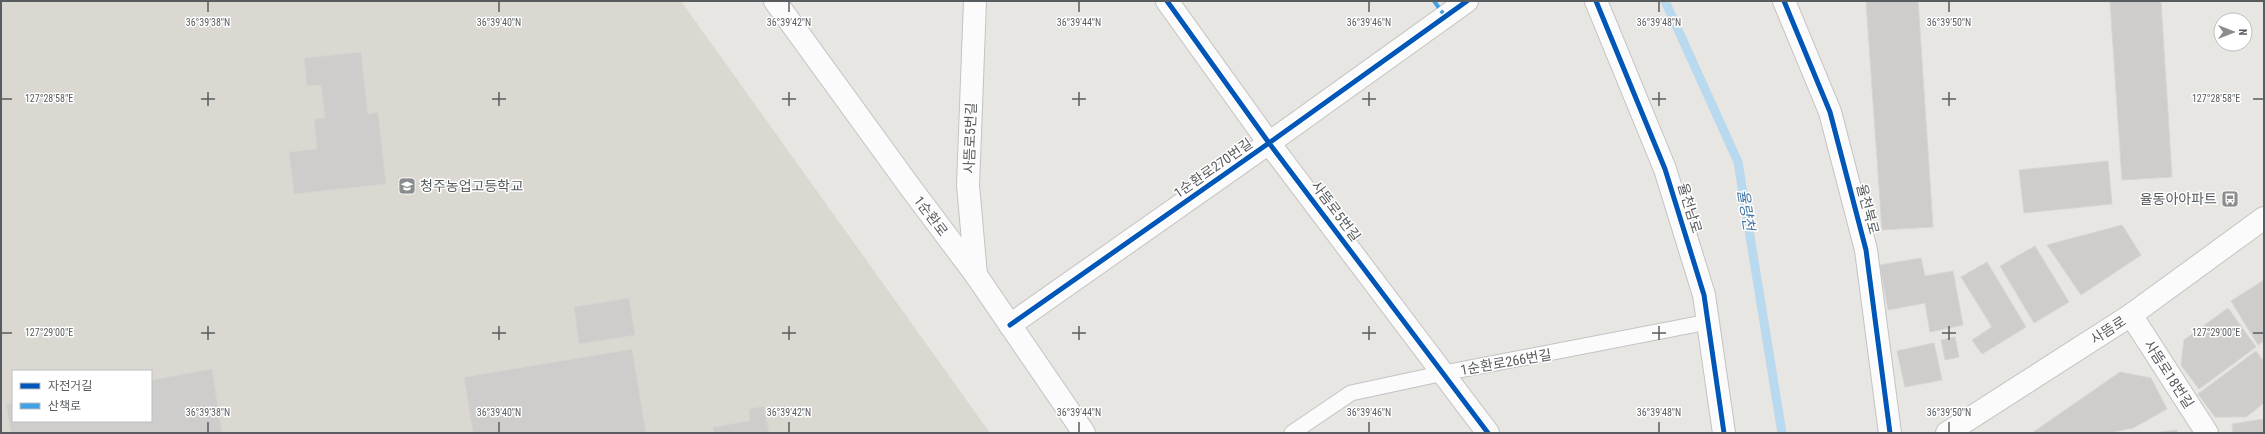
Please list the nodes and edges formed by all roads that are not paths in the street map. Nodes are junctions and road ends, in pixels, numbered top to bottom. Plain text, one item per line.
1 (775, 1) edge
2 (975, 1) edge
3 (1168, 1) edge
4 (1467, 1) edge
5 (1596, 1) edge
6 (1784, 1) edge
7 (1440, 8) edge
8 (1269, 144) junction
9 (2264, 218) edge
10 (976, 275) junction
11 (2131, 315) junction
12 (1708, 322) junction
13 (1010, 325) junction
14 (1444, 373) junction
15 (1084, 433) edge
16 (1292, 433) edge
17 (1488, 433) edge
18 (1724, 433) edge
19 (1890, 433) edge
20 (1947, 433) edge
21 (2207, 433) edge

1 - 10 street, 1순환로
2 - 10 street, 사뜸로5번길
3 - 8 street, 사뜸로5번길
4 - 7 street, 1순환로270번길
5 - 12 street, 율천남로
6 - 19 street, 율천북로
7 - 8 street, 1순환로270번길
8 - 13 street, 1순환로270번길
8 - 14 street, 사뜸로5번길
9 - 11 street, 사뜸로
10 - 13 street, 1순환로
11 - 20 street, 사뜸로
11 - 21 street, 사뜸로18번길
12 - 14 lane, 1순환로266번길
12 - 18 street, 율천남로
13 - 15 street, 1순환로
14 - 16 lane, 1순환로266번길
14 - 17 street, 사뜸로5번길

